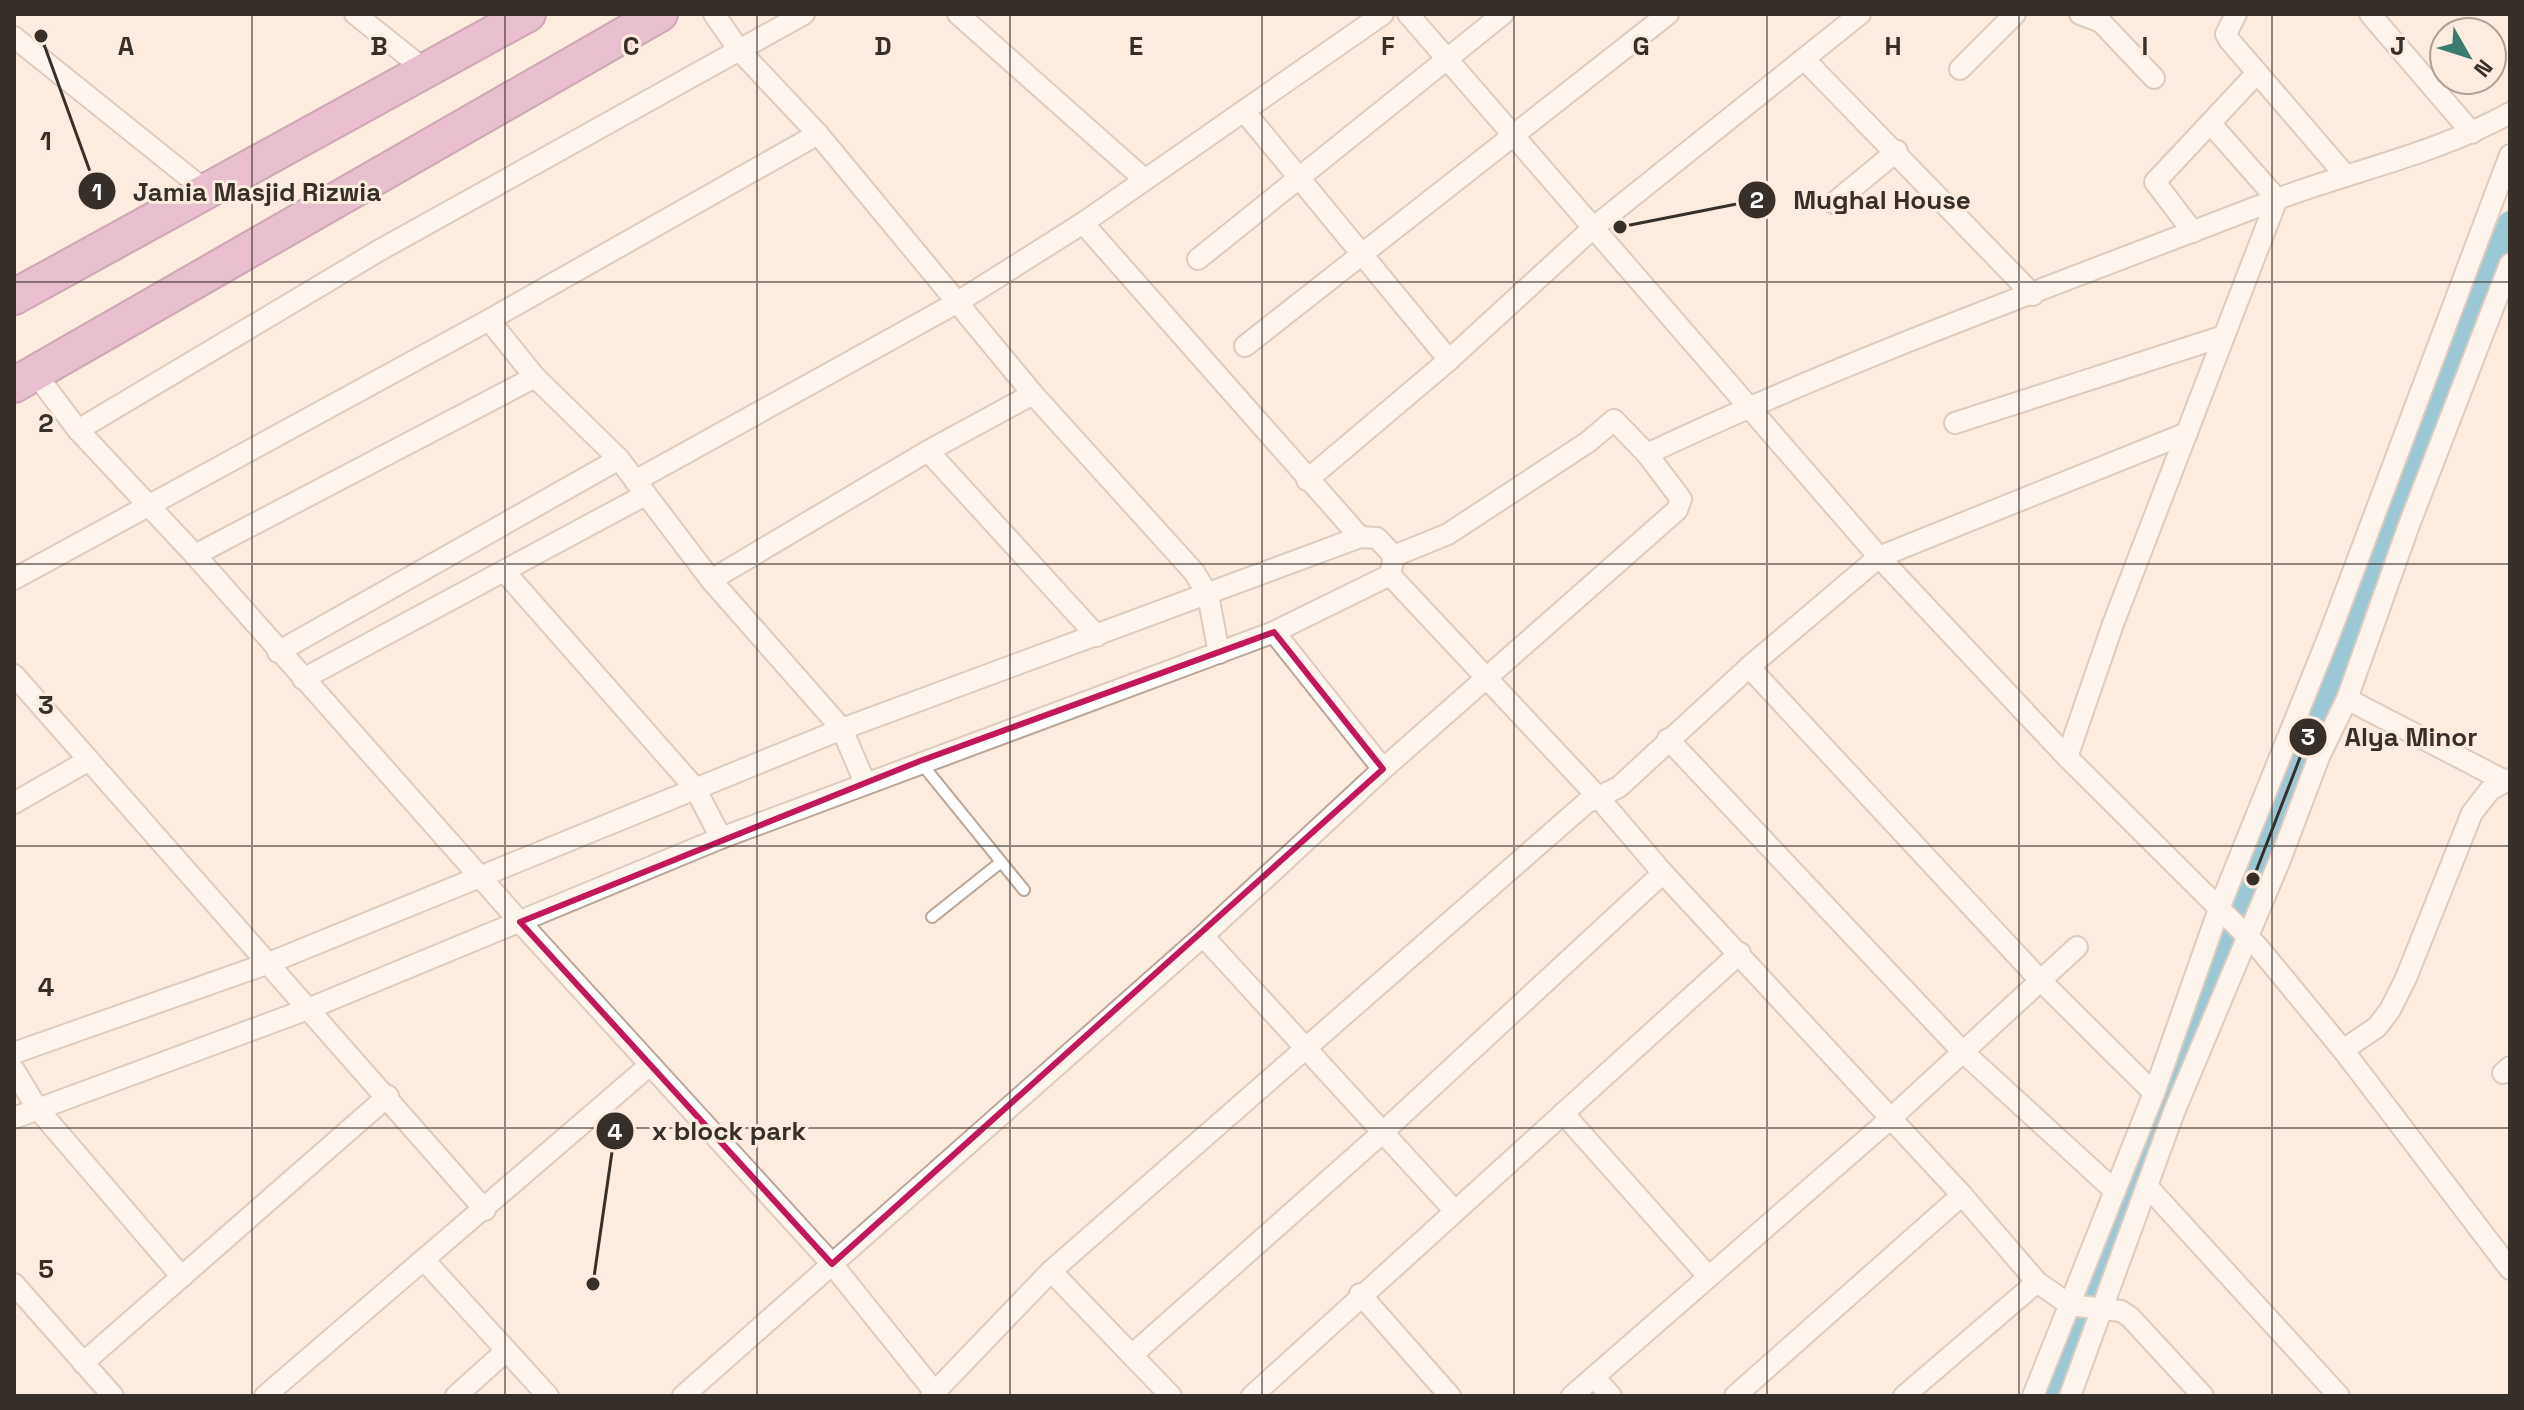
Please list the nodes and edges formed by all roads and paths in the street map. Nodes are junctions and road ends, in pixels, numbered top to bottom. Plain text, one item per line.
1 (355, 14) edge
2 (528, 14) edge
3 (660, 14) edge
4 (714, 14) edge
5 (804, 14) edge
6 (958, 14) edge
7 (1383, 14) edge
8 (1408, 14) edge
9 (1503, 14) edge
10 (1668, 14) edge
11 (1860, 14) edge
12 (2015, 14) edge
13 (2080, 14) edge
14 (2236, 14) edge
15 (2370, 14) edge
16 (2105, 18) edge
17 (14, 37) edge
18 (739, 50) junction
19 (1449, 58) junction
20 (1804, 59) junction
21 (1960, 69) dead end
22 (425, 70) junction
23 (2257, 73) junction
24 (2154, 78) dead end
25 (1244, 111) junction
26 (2510, 113) edge
27 (2211, 124) junction
28 (2472, 133) junction
29 (818, 134) junction
30 (1515, 134) junction
31 (1897, 151) junction
32 (2510, 155) edge
33 (2346, 176) junction
34 (1299, 178) junction
35 (1144, 179) junction
36 (206, 191) junction
37 (2277, 199) junction
38 (1834, 203) dead end
39 (1083, 223) junction
40 (1594, 227) junction
41 (2193, 232) junction
42 (1362, 254) junction
43 (1198, 259) dead end
44 (2510, 264) edge
45 (2033, 295) junction
46 (14, 297) edge
47 (958, 302) junction
48 (489, 320) junction
49 (2224, 336) junction
50 (1245, 346) dead end
51 (1449, 360) junction
52 (535, 377) junction
53 (24, 379) edge
54 (1033, 394) junction
55 (1749, 405) junction
56 (1955, 423) dead end
57 (78, 430) junction
58 (2187, 433) junction
59 (928, 451) junction
60 (1647, 454) junction
61 (619, 459) junction
62 (1307, 480) junction
63 (640, 488) junction
64 (147, 507) junction
65 (1360, 537) junction
66 (195, 555) junction
67 (1879, 557) junction
68 (1392, 566) junction
69 (504, 571) junction
70 (14, 579) edge
71 (711, 580) junction
72 (1208, 595) junction
73 (1274, 632) junction
74 (1097, 636) junction
75 (278, 652) junction
76 (1219, 653) junction
77 (1749, 667) junction
78 (14, 675) edge
79 (303, 679) junction
80 (1487, 681) junction
81 (2347, 699) junction
82 (842, 729) junction
83 (1668, 739) junction
84 (2067, 757) junction
85 (89, 760) junction
86 (920, 761) junction
87 (1383, 769) junction
88 (2507, 780) edge
89 (865, 783) junction
90 (695, 788) junction
91 (1598, 797) junction
92 (14, 803) edge
93 (721, 838) junction
94 (1001, 862) junction
95 (1663, 873) junction
96 (481, 878) junction
97 (1024, 890) dead end
98 (2220, 906) junction
99 (932, 917) dead end
100 (520, 922) junction
101 (2247, 935) junction
102 (1203, 936) junction
103 (2077, 947) dead end
104 (1740, 953) junction
105 (269, 963) junction
106 (2040, 980) junction
107 (308, 1009) junction
108 (1304, 1050) junction
109 (2343, 1050) junction
110 (1962, 1051) junction
111 (14, 1053) edge
112 (650, 1065) junction
113 (14, 1070) edge
114 (2154, 1093) junction
115 (388, 1096) junction
116 (37, 1108) junction
117 (1563, 1113) junction
118 (14, 1118) edge
119 (1890, 1119) junction
120 (1382, 1133) junction
121 (2147, 1186) junction
122 (2115, 1191) junction
123 (1962, 1195) junction
124 (485, 1210) junction
125 (1454, 1210) junction
126 (425, 1261) junction
127 (832, 1264) junction
128 (2510, 1269) edge
129 (1051, 1271) junction
130 (1708, 1276) junction
131 (182, 1277) junction
132 (2037, 1282) junction
133 (14, 1284) edge
134 (1360, 1294) junction
135 (2070, 1305) junction
136 (2102, 1308) junction
137 (506, 1351) junction
138 (1133, 1354) junction
139 (83, 1363) junction
140 (1594, 1377) junction
141 (935, 1395) edge
142 (113, 1396) edge
143 (265, 1396) edge
144 (456, 1396) edge
145 (548, 1396) edge
146 (683, 1396) edge
147 (1171, 1396) edge
148 (1252, 1396) edge
149 (1450, 1396) edge
150 (1572, 1396) edge
151 (1611, 1396) edge
152 (1735, 1396) edge
153 (1904, 1396) edge
154 (2033, 1396) edge
155 (2070, 1396) edge
156 (2203, 1396) edge
157 (2339, 1396) edge

1 - 22 street
2 - 22 highway
3 - 53 highway
4 - 18 street
5 - 18 street
6 - 35 street
7 - 25 street
8 - 19 street
9 - 19 street
10 - 30 street
11 - 20 street
12 - 21 street
13 - 16 street
14 - 23 street
15 - 28 street
16 - 24 street
17 - 36 street
18 - 29 street
18 - 57 street
19 - 30 street
19 - 34 street
20 - 31 street
20 - 40 street
22 - 36 highway
23 - 27 street
23 - 33 street
25 - 34 street
25 - 35 street
26 - 28 street
27 - 37 street
27 - 41 street
28 - 33 street
29 - 47 street
29 - 48 street
30 - 40 street
30 - 42 street
31 - 38 street
31 - 45 street
32 - 98 street
33 - 37 street
34 - 42 street
34 - 43 street
35 - 39 street
36 - 46 highway
37 - 41 street
37 - 49 street
39 - 47 street
39 - 62 street
40 - 51 street
40 - 55 street
41 - 45 street
42 - 50 street
42 - 51 street
44 - 81 street
45 - 55 street
47 - 54 street
47 - 63 street
48 - 52 street
48 - 64 street
49 - 56 street
49 - 58 street
51 - 62 street
52 - 61 street
52 - 66 street
53 - 57 street
54 - 59 street
54 - 72 street
55 - 60 street
55 - 67 street
57 - 64 street
58 - 67 street
58 - 84 street
59 - 71 street
59 - 74 street
60 - 68 street
60 - 80 street
61 - 63 street
61 - 75 street
62 - 65 street
63 - 69 street
63 - 71 street
64 - 66 street
64 - 70 street
65 - 68 street
65 - 72 street
66 - 75 street
67 - 77 street
67 - 84 street
68 - 73 street
68 - 80 street
69 - 79 street
69 - 90 street
71 - 82 street
72 - 74 street
72 - 76 street
73 - 76 street
73 - 87 street
74 - 82 street
75 - 79 street
76 - 86 street
77 - 83 street
77 - 106 street
78 - 85 street
79 - 96 street
80 - 87 street
80 - 91 street
81 - 88 street
81 - 101 street
82 - 89 street
82 - 90 street
83 - 91 street
83 - 110 street
84 - 98 street
85 - 92 street
85 - 105 street
86 - 89 street
86 - 94 lane
87 - 102 street
88 - 109 street
89 - 93 street
90 - 93 street
90 - 96 street
91 - 95 street
91 - 108 street
93 - 100 street
94 - 97 lane
94 - 99 lane
95 - 104 street
95 - 120 street
96 - 100 street
96 - 105 street
98 - 101 street
98 - 114 street
100 - 107 street
100 - 112 street
101 - 109 street
101 - 121 street
102 - 108 street
102 - 127 street
103 - 106 street
104 - 117 street
104 - 119 street
105 - 107 street
105 - 111 street
106 - 110 street
106 - 114 street
107 - 115 street
107 - 116 street
108 - 120 street
108 - 129 street
109 - 128 street
110 - 119 street
110 - 122 street
112 - 124 street
112 - 127 street
113 - 116 street
114 - 122 street
115 - 124 street
115 - 131 street
116 - 118 street
116 - 131 street
117 - 125 street
117 - 130 street
119 - 123 street
119 - 130 street
120 - 125 street
120 - 138 street
121 - 136 street
121 - 157 street
122 - 135 street
123 - 132 street
123 - 152 street
124 - 126 street
125 - 134 street
126 - 137 street
126 - 143 street
127 - 141 street
127 - 146 street
129 - 138 street
129 - 141 street
130 - 140 street
131 - 139 street
132 - 135 street
132 - 153 street
133 - 139 street
134 - 148 street
134 - 149 street
135 - 136 street
135 - 154 street
136 - 155 street
136 - 156 street
137 - 144 street
137 - 145 street
138 - 147 street
139 - 142 street
140 - 150 street
140 - 151 street

